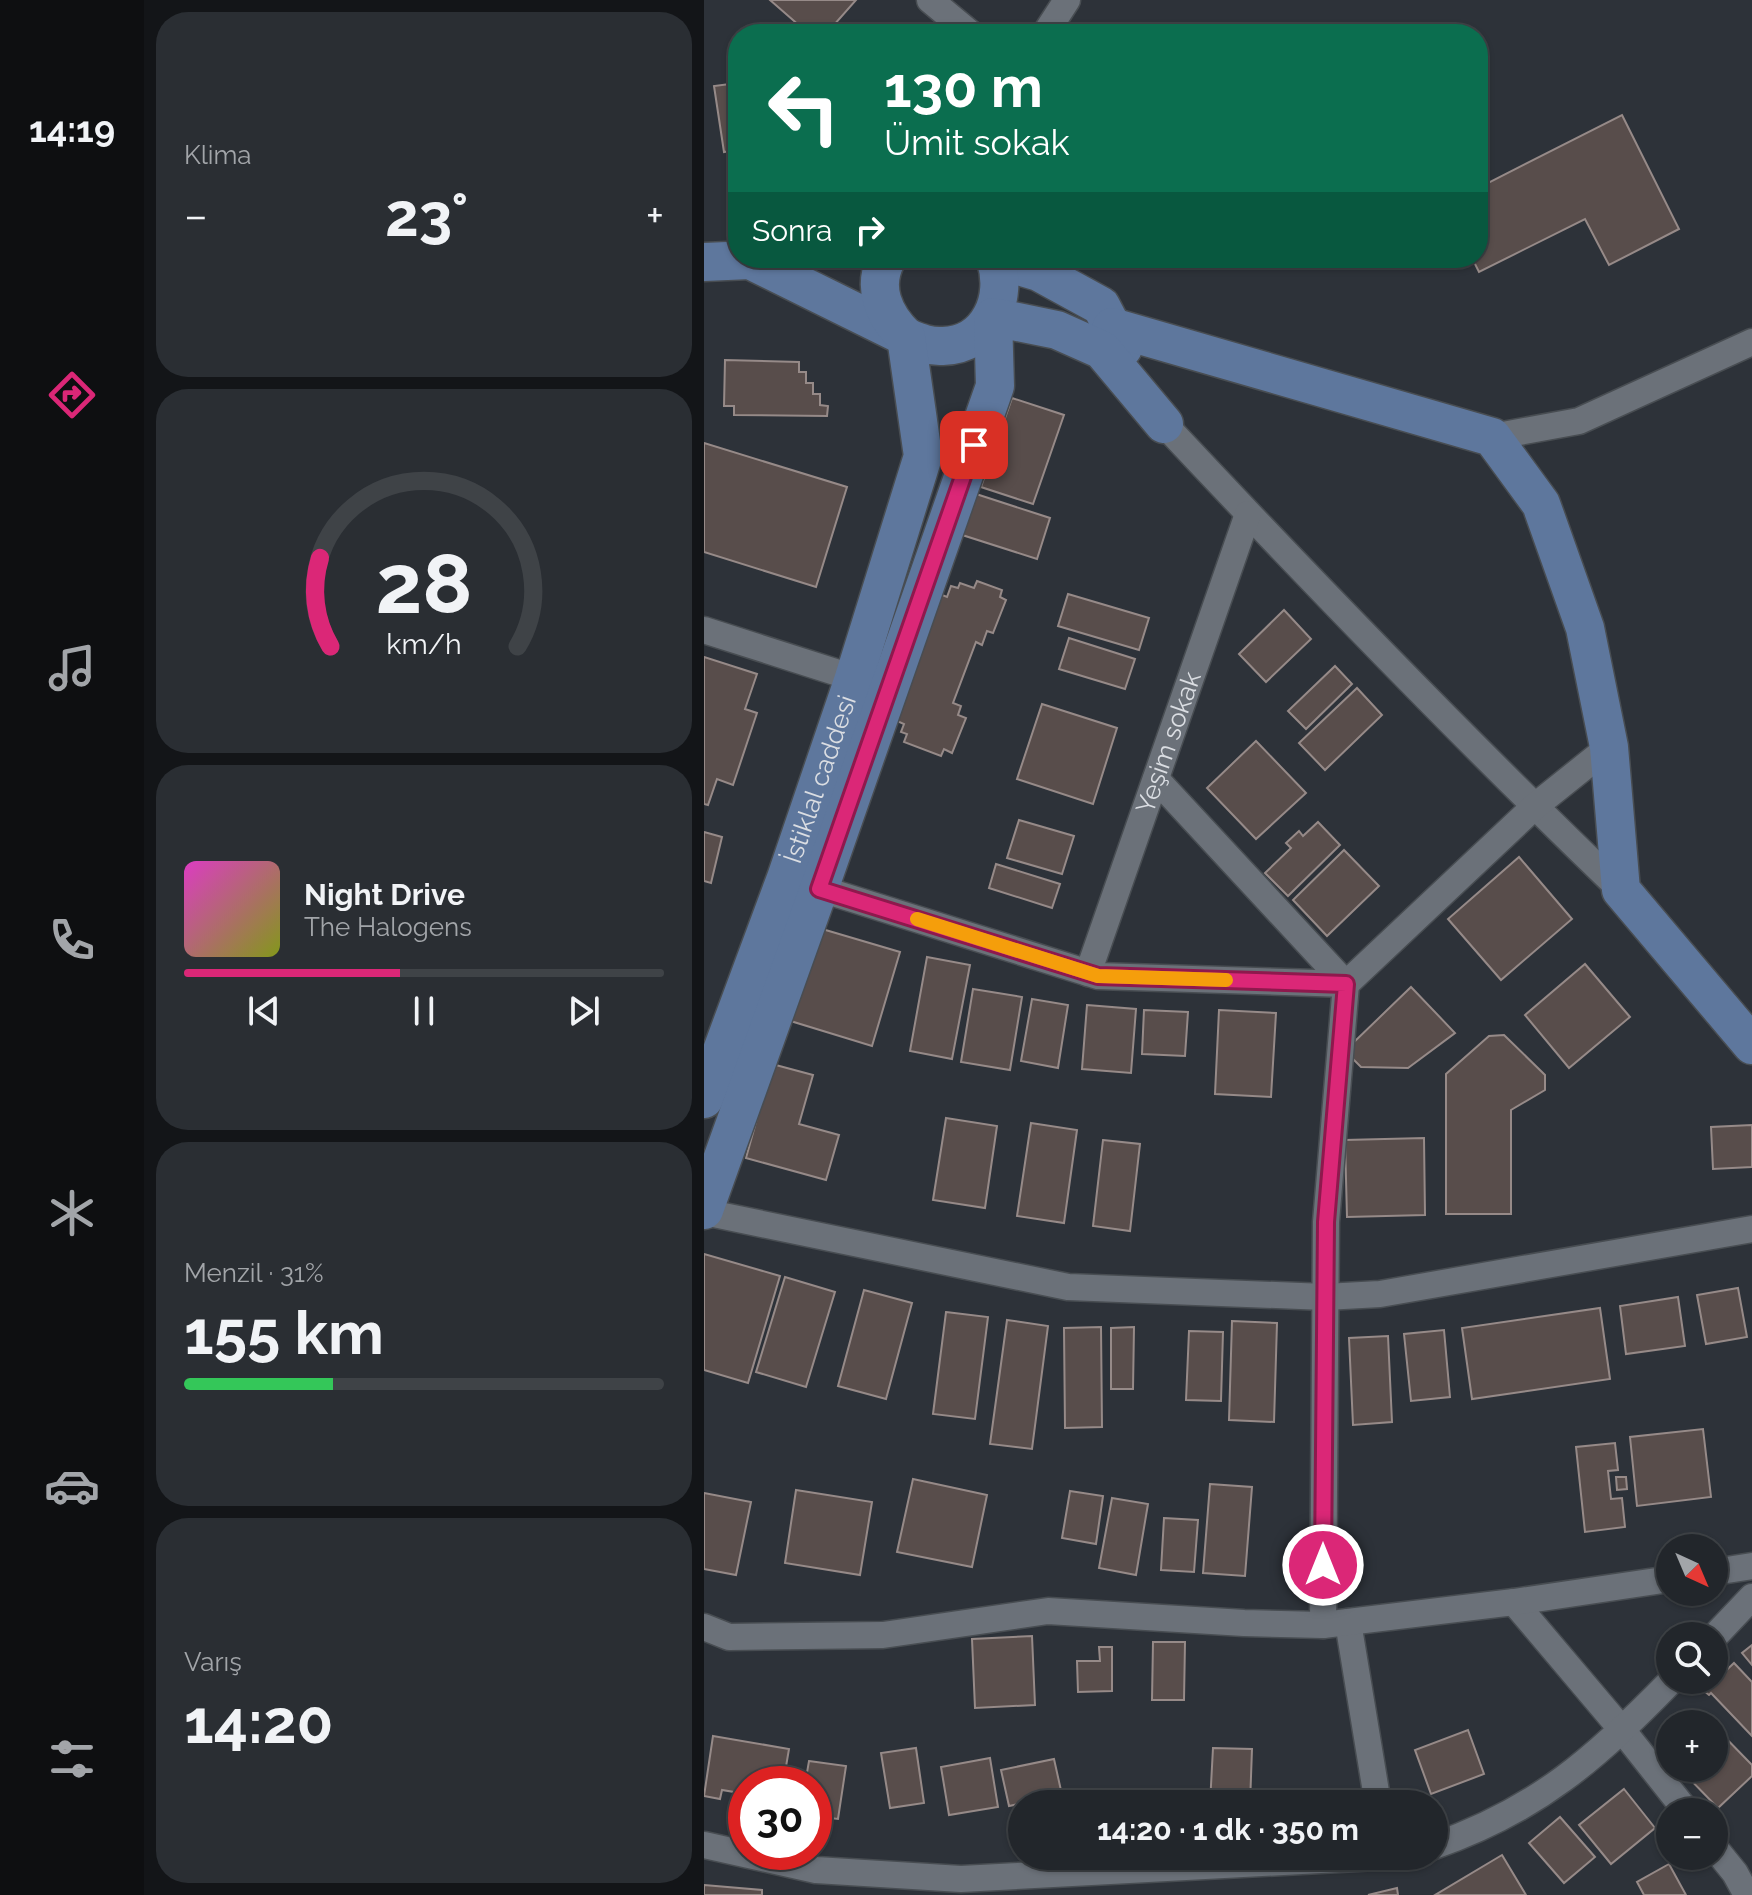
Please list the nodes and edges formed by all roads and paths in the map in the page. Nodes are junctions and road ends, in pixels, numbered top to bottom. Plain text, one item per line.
1 (930, 0) edge
2 (1067, 0) edge
3 (959, 24) edge
4 (1051, 24) edge
5 (728, 239) edge
6 (704, 245) edge
7 (728, 261) edge
8 (704, 262) edge
9 (766, 268) edge
10 (884, 268) edge
11 (998, 268) edge
12 (1025, 268) edge
13 (993, 317) junction
14 (906, 337) junction
15 (1107, 338) junction
16 (1752, 342) edge
17 (1164, 424) joint
18 (1492, 437) junction
19 (1248, 514) junction
20 (704, 630) edge
21 (854, 678) junction
22 (1609, 747) junction
23 (1156, 779) junction
24 (1534, 807) junction
25 (803, 884) junction
26 (1621, 890) junction
27 (1088, 973) junction
28 (1346, 984) junction
29 (1752, 1045) edge
30 (704, 1099) edge
31 (704, 1211) edge
32 (1752, 1229) edge
33 (1325, 1297) junction
34 (1752, 1566) edge
35 (1728, 1570) edge
36 (1656, 1581) edge
37 (1752, 1597) edge
38 (1514, 1602) junction
39 (1728, 1622) edge
40 (1335, 1623) junction
41 (704, 1627) edge
42 (1659, 1694) edge
43 (1623, 1731) junction
44 (1375, 1790) edge
45 (1676, 1798) edge
46 (1448, 1841) edge
47 (704, 1845) edge
48 (1728, 1864) edge
49 (1136, 1870) edge
50 (888, 1873) junction
51 (938, 1895) edge
52 (1747, 1895) edge

1 - 3 street
2 - 4 street
5 - 6 street
7 - 8 street
9 - 14 street
10 - 14 street
11 - 13 street
12 - 15 street
13 - 14 street
13 - 15 street
13 - 25 street
14 - 21 street, İstiklal caddesi
15 - 17 street
15 - 18 street
16 - 18 street
17 - 19 street
18 - 22 street
19 - 23 street, Yeşim sokak
19 - 24 street
20 - 21 street
21 - 25 street, İstiklal caddesi
22 - 24 street
22 - 26 street
23 - 27 street, Yeşim sokak
23 - 28 street
24 - 26 street
24 - 28 street
25 - 27 street
25 - 30 street, İstiklal caddesi
25 - 31 street
26 - 29 street
27 - 28 street
28 - 33 street
31 - 33 street
32 - 33 street
33 - 40 street
34 - 35 street
36 - 38 street
37 - 39 street
38 - 40 street
38 - 43 street
40 - 41 street
40 - 44 street
42 - 43 street
43 - 45 street
43 - 46 street
47 - 50 street
48 - 52 street
49 - 50 street
50 - 51 street

